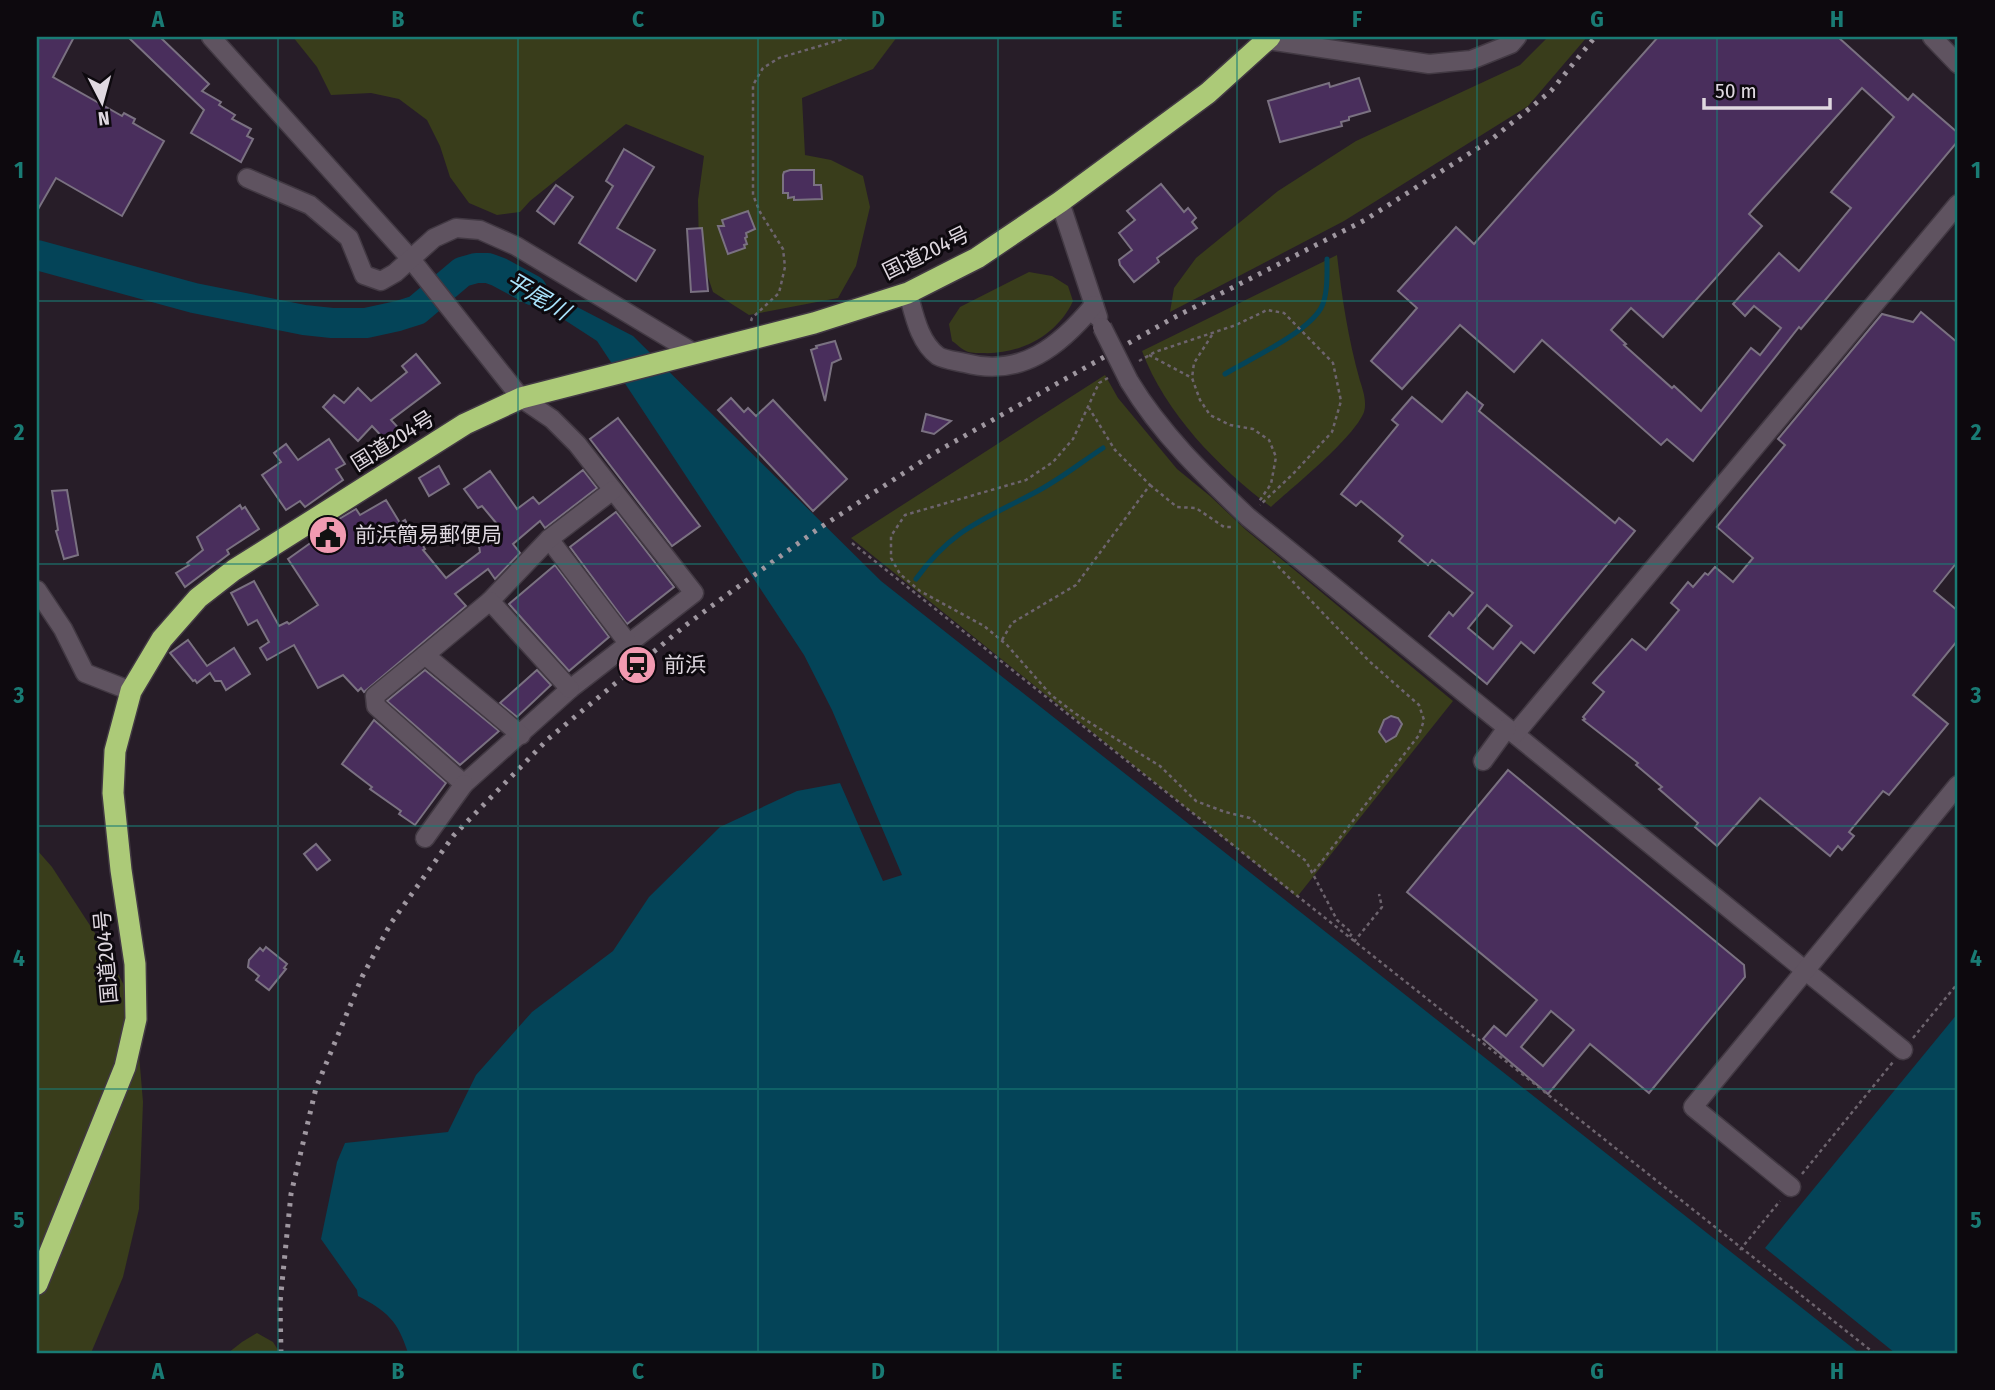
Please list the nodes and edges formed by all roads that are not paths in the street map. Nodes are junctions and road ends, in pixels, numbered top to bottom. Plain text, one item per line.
1 (211, 37) edge
2 (1517, 37) edge
3 (1933, 37) edge
4 (1269, 38) edge
5 (1958, 64) edge
6 (247, 178) dead end
7 (1060, 202) junction
8 (1958, 204) edge
9 (415, 264) junction
10 (908, 293) junction
11 (1094, 306) junction
12 (686, 356) junction
13 (521, 398) junction
14 (613, 490) junction
15 (549, 539) junction
16 (37, 590) edge
17 (490, 601) junction
18 (628, 643) junction
19 (425, 655) junction
20 (570, 689) junction
21 (131, 691) junction
22 (1511, 731) junction
23 (521, 735) junction
24 (1483, 761) dead end
25 (464, 784) junction
26 (1958, 785) edge
27 (425, 838) dead end
28 (1805, 970) junction
29 (1903, 1050) road end
30 (1791, 1187) road end
31 (37, 1284) edge

1 - 9 street
2 - 4 street
3 - 5 street
4 - 7 highway, 国道204号
6 - 9 street
7 - 10 highway, 国道204号
7 - 11 street
8 - 22 street
9 - 12 street
9 - 13 street
10 - 11 street
10 - 12 highway, 国道204号
11 - 22 street, bridge
12 - 13 highway, 国道204号
13 - 14 street
13 - 21 highway, 国道204号
14 - 15 street
14 - 18 street
15 - 17 street
15 - 18 street
16 - 21 street
17 - 19 street
17 - 20 street
18 - 20 street
19 - 23 street
19 - 25 street
20 - 23 street
21 - 31 highway, 国道204号
22 - 24 street
22 - 28 street
23 - 25 street
25 - 27 street
26 - 28 street
28 - 29 street
28 - 30 street

